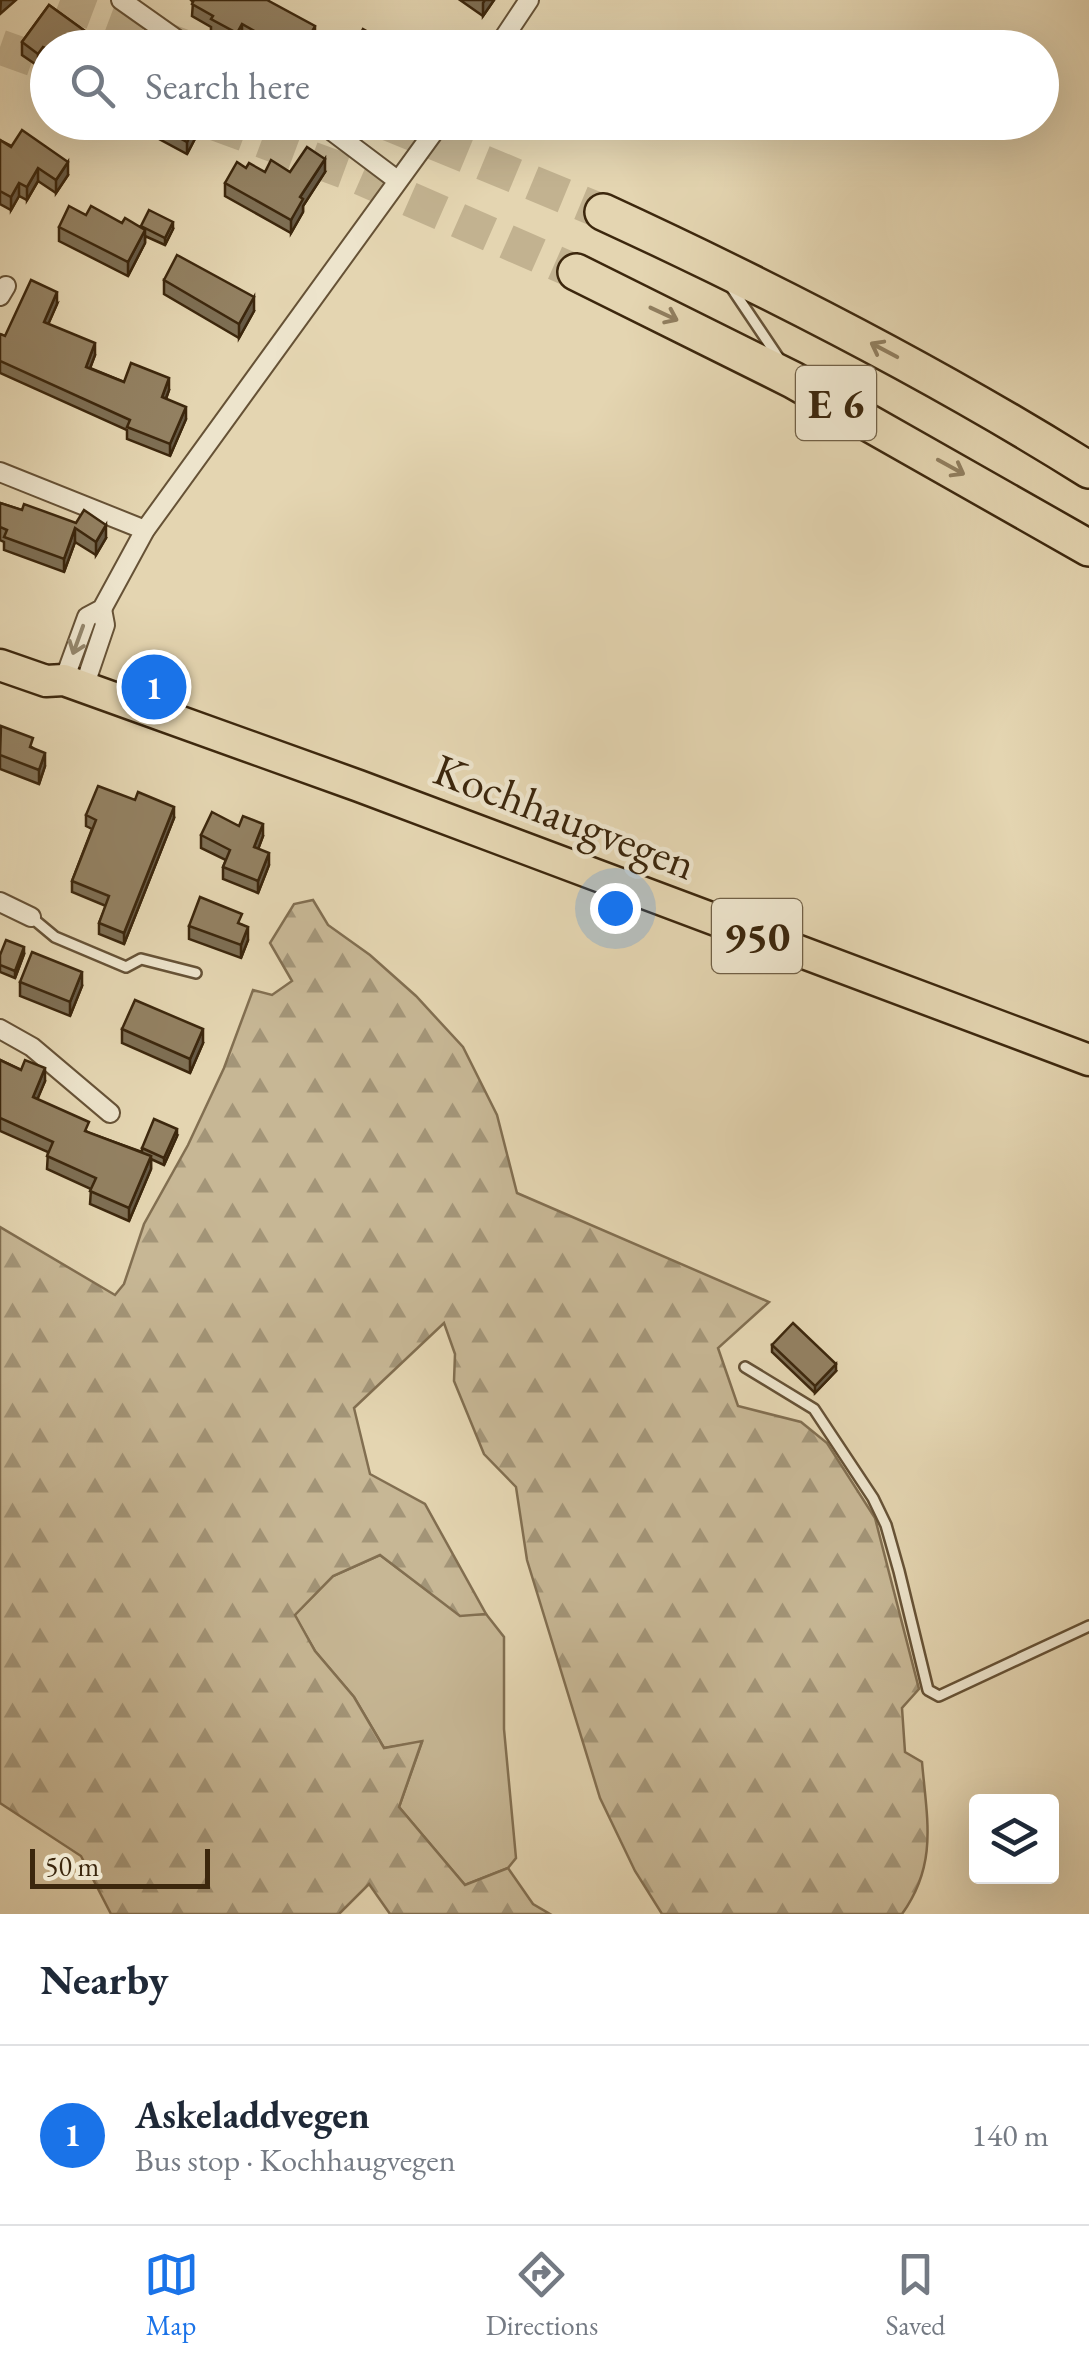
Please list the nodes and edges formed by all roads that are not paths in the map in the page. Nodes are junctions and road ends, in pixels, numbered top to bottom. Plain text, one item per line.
1 (122, 0) edge
2 (530, 0) edge
3 (164, 30) edge
4 (510, 30) edge
5 (344, 140) edge
6 (428, 140) edge
7 (398, 180) junction
8 (603, 212) tunnel mouth
9 (715, 263) junction
10 (576, 272) tunnel mouth
11 (793, 380) junction
12 (1089, 470) edge
13 (0, 472) edge
14 (145, 530) junction
15 (1089, 548) edge
16 (0, 646) edge
17 (0, 665) edge
18 (74, 683) junction
19 (0, 902) edge
20 (31, 917) joint
21 (196, 973) dead end
22 (0, 1029) edge
23 (1089, 1060) edge
24 (110, 1114) dead end
25 (745, 1366) dead end
26 (1089, 1626) edge

1 - 3 street
2 - 4 street
5 - 7 street
6 - 7 street
7 - 14 street
8 - 9 highway, E 6
9 - 11 lane
12 -> 9 highway, E 6
10 -> 11 highway, E 6
11 -> 15 highway, E 6
13 - 14 street
14 - 18 street
16 - 18 main road, Kochhaugvegen / 950
17 - 18 main road, Kochhaugvegen / 950
18 - 23 main road, Kochhaugvegen / 950
19 - 20 street
20 - 21 lane
22 - 24 street
25 - 26 lane

